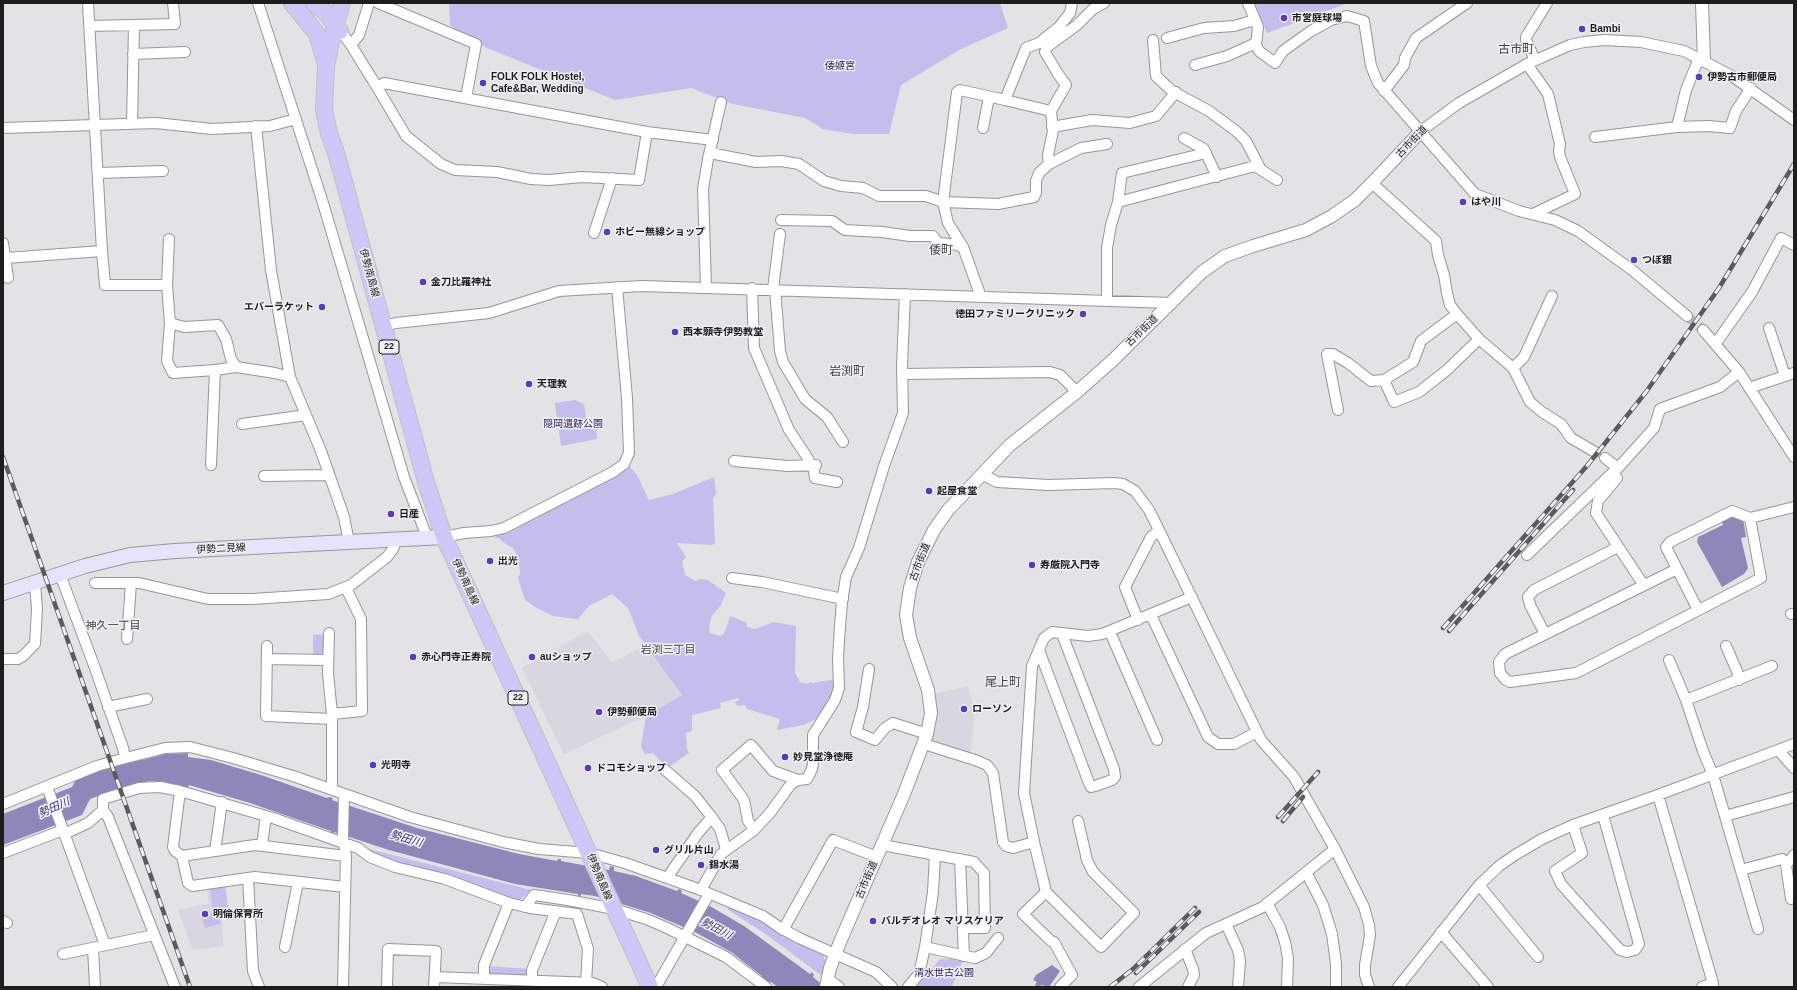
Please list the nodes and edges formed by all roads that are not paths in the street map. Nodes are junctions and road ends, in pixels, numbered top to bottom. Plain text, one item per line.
1 (88, 3) edge
2 (173, 3) edge
3 (258, 3) edge
4 (292, 3) edge
5 (300, 3) edge
6 (314, 3) edge
7 (342, 3) edge
8 (353, 3) edge
9 (369, 3) edge
10 (378, 3) edge
11 (1072, 3) edge
12 (1104, 3) edge
13 (1248, 3) edge
14 (1467, 3) edge
15 (1547, 3) edge
16 (1702, 3) edge
17 (1255, 20) junction
18 (134, 25) junction
19 (90, 26) junction
20 (343, 35) junction
21 (1167, 38) dead end
22 (1153, 40) dead end
23 (1256, 43) junction
24 (185, 52) dead end
25 (133, 54) junction
26 (1702, 59) junction
27 (1531, 62) junction
28 (1195, 65) dead end
29 (326, 66) junction
30 (377, 87) junction
31 (1751, 88) junction
32 (1384, 91) junction
33 (1176, 92) junction
34 (989, 97) junction
35 (466, 98) junction
36 (1005, 100) junction
37 (721, 102) dead end
38 (1051, 111) junction
39 (296, 118) junction
40 (1794, 120) edge
41 (95, 124) junction
42 (132, 124) junction
43 (256, 126) junction
44 (1052, 127) junction
45 (1677, 127) junction
46 (3, 128) edge
47 (983, 128) dead end
48 (1421, 131) junction
49 (646, 132) junction
50 (1184, 138) dead end
51 (1595, 138) dead end
52 (713, 140) junction
53 (1107, 144) dead end
54 (710, 153) junction
55 (1206, 153) junction
56 (337, 156) junction
57 (1049, 164) junction
58 (1260, 168) junction
59 (163, 171) dead end
60 (98, 173) junction
61 (1217, 177) junction
62 (612, 178) junction
63 (1277, 180) dead end
64 (1372, 183) junction
65 (943, 202) junction
66 (1118, 202) junction
67 (1532, 214) junction
68 (781, 220) dead end
69 (594, 233) dead end
70 (780, 234) dead end
71 (169, 239) dead end
72 (3, 243) edge
73 (1794, 245) edge
74 (963, 247) junction
75 (102, 251) junction
76 (6, 258) junction
77 (8, 278) dead end
78 (167, 284) junction
79 (617, 287) junction
80 (706, 287) junction
81 (752, 288) junction
82 (774, 289) junction
83 (905, 294) junction
84 (1552, 296) dead end
85 (981, 297) junction
86 (1107, 300) junction
87 (1172, 303) junction
88 (1456, 314) junction
89 (1687, 316) tunnel mouth
90 (170, 323) junction
91 (384, 326) junction
92 (1770, 328) dead end
93 (1704, 330) tunnel mouth
94 (1479, 339) junction
95 (1716, 343) junction
96 (236, 367) junction
97 (1513, 368) junction
98 (215, 370) junction
99 (1739, 372) junction
100 (902, 374) junction
101 (1789, 374) edge
102 (290, 377) junction
103 (1384, 380) junction
104 (1749, 388) junction
105 (1077, 392) junction
106 (1338, 410) dead end
107 (306, 415) junction
108 (242, 424) dead end
109 (843, 442) dead end
110 (1790, 444) edge
111 (1595, 452) dead end
112 (1794, 457) edge
113 (1605, 458) dead end
114 (734, 461) dead end
115 (211, 465) dead end
116 (814, 465) junction
117 (1614, 471) junction
118 (981, 474) junction
119 (329, 475) junction
120 (264, 476) dead end
121 (837, 482) dead end
122 (1794, 507) edge
123 (1750, 518) junction
124 (1159, 530) junction
125 (444, 537) junction
126 (428, 538) junction
127 (396, 540) junction
128 (349, 542) junction
129 (1618, 547) junction
130 (1527, 555) dead end
131 (1677, 569) junction
132 (60, 574) junction
133 (732, 578) dead end
134 (95, 583) dead end
135 (130, 583) junction
136 (35, 584) junction
137 (1643, 584) junction
138 (346, 588) junction
139 (3, 594) edge
140 (1192, 597) junction
141 (842, 598) junction
142 (1698, 610) junction
143 (1151, 615) junction
144 (1138, 620) junction
145 (1110, 632) junction
146 (329, 633) dead end
147 (1062, 634) junction
148 (1545, 634) junction
149 (127, 639) dead end
150 (267, 646) dead end
151 (1726, 646) dead end
152 (1039, 650) junction
153 (3, 658) edge
154 (267, 659) junction
155 (327, 660) junction
156 (1669, 660) dead end
157 (1772, 666) dead end
158 (869, 669) dead end
159 (1739, 680) junction
160 (147, 699) dead end
161 (1686, 700) junction
162 (108, 707) junction
163 (332, 717) junction
164 (1257, 732) junction
165 (926, 739) junction
166 (1157, 740) dead end
167 (1794, 744) edge
168 (1779, 751) junction
169 (125, 758) junction
170 (1794, 768) edge
171 (664, 769) dead end
172 (1713, 775) junction
173 (798, 780) junction
174 (47, 789) junction
175 (332, 790) junction
176 (180, 791) junction
177 (1658, 795) junction
178 (344, 797) junction
179 (1794, 797) edge
180 (222, 802) junction
181 (3, 804) edge
182 (103, 810) junction
183 (1603, 815) junction
184 (266, 816) junction
185 (1725, 816) junction
186 (712, 817) junction
187 (1078, 821) dead end
188 (1573, 825) junction
189 (754, 830) junction
190 (63, 831) junction
191 (344, 840) junction
192 (1034, 842) junction
193 (262, 845) junction
194 (882, 845) junction
195 (726, 849) junction
196 (1335, 849) junction
197 (216, 851) junction
198 (3, 853) edge
199 (935, 855) junction
200 (1794, 855) edge
201 (182, 856) junction
202 (346, 856) junction
203 (590, 856) junction
204 (877, 857) junction
205 (960, 859) junction
206 (1782, 859) dead end
207 (1741, 870) junction
208 (1306, 872) junction
209 (248, 878) junction
210 (667, 878) junction
211 (298, 882) junction
212 (1479, 885) junction
213 (345, 887) junction
214 (1046, 892) junction
215 (706, 894) junction
216 (1791, 899) dead end
217 (509, 903) junction
218 (1267, 903) junction
219 (525, 907) junction
220 (613, 907) junction
221 (556, 911) junction
222 (1226, 924) junction
223 (963, 928) junction
224 (1758, 928) dead end
225 (783, 930) junction
226 (1441, 932) junction
227 (154, 935) junction
228 (686, 936) junction
229 (998, 938) dead end
230 (105, 945) junction
231 (285, 947) dead end
232 (925, 947) junction
233 (93, 948) junction
234 (1185, 949) junction
235 (63, 954) dead end
236 (835, 954) junction
237 (964, 956) junction
238 (1538, 957) dead end
239 (484, 979) junction
240 (532, 981) junction
241 (434, 982) edge
242 (827, 982) edge
243 (586, 983) junction
244 (1713, 985) edge
245 (95, 987) edge
246 (175, 987) edge
247 (259, 987) edge
248 (343, 987) edge
249 (387, 987) edge
250 (602, 987) edge
251 (650, 987) edge
252 (656, 987) edge
253 (766, 987) edge
254 (839, 987) edge
255 (892, 987) edge
256 (908, 987) edge
257 (1060, 987) edge
258 (1139, 987) edge
259 (1188, 987) edge
260 (1238, 987) edge
261 (1287, 987) edge
262 (1336, 987) edge
263 (1369, 987) edge
264 (1398, 987) edge
265 (1488, 987) edge
266 (1702, 987) edge

1 - 19 street
2 - 18 street
3 - 39 street
4 - 29 main road
5 - 20 main road
6 - 20 main road
7 - 20 main road
8 - 20 main road
9 - 20 street
10 - 35 street
11 - 36 street
12 - 38 street
13 - 17 street
14 - 32 street
15 - 27 street
16 - 26 street
17 - 21 street
17 - 23 street
18 - 19 street
18 - 25 street
19 - 41 street
20 - 29 main road, 伊勢南島線 / 22
20 - 30 street
20 - 56 main road, 伊勢南島線 / 22
22 - 33 street
23 - 28 street
23 - 32 street
24 - 25 street
25 - 42 street
26 - 27 street, 古市街道
26 - 31 street, 古市街道
26 - 45 street
27 - 48 street, 古市街道
27 - 67 street
29 - 56 main road, 伊勢南島線 / 22
30 - 35 street
30 - 62 street
31 - 40 street, 古市街道
31 - 45 street
32 - 48 street
33 - 44 street
33 - 58 street
34 - 36 street
34 - 47 street
34 - 65 street
35 - 49 street
36 - 38 street
37 - 52 street
38 - 44 street
39 - 43 street
39 - 126 street
41 - 42 street
41 - 46 street
41 - 60 street
42 - 43 street
43 - 102 street
44 - 57 street
45 - 51 street
48 - 64 street, 古市街道
48 - 67 street
49 - 52 street
49 - 62 street
50 - 55 street
52 - 54 street
53 - 57 street
54 - 65 street
54 - 80 street
55 - 61 street
55 - 66 street
56 - 91 main road, 伊勢南島線 / 22
57 - 65 street
58 - 61 street
58 - 63 street
59 - 60 street
60 - 75 street
61 - 66 street
62 - 69 street
64 - 87 street, 古市街道
64 - 88 street
65 - 74 street
66 - 86 street
67 - 89 street
68 - 74 street
70 - 82 street
71 - 78 street
72 - 76 street
73 - 95 street
74 - 85 street
75 - 76 street
75 - 78 street
76 - 77 street
78 - 90 street
79 - 80 street
79 - 91 street
79 - 125 street
80 - 81 street
81 - 82 street
81 - 116 street
82 - 83 street
82 - 109 street
83 - 85 street
83 - 100 street
84 - 97 street
85 - 86 street
86 - 87 street
87 - 105 street, 古市街道
88 - 94 street
88 - 103 street
90 - 96 street
90 - 98 street
91 - 125 main road, 伊勢南島線 / 22
92 - 101 street
93 - 95 street
94 - 97 street
94 - 103 street
95 - 99 street
96 - 98 street
96 - 102 street
97 - 111 street
98 - 115 street
99 - 104 street
99 - 117 street
100 - 105 street
100 - 141 street
101 - 104 street
102 - 107 street
103 - 106 street
104 - 110 street
105 - 118 street, 古市街道
107 - 108 street
107 - 119 street
110 - 112 street
113 - 117 street
114 - 116 street
116 - 121 street
117 - 129 street
117 - 130 street
118 - 124 street
118 - 165 street, 古市街道
119 - 120 street
119 - 128 street
122 - 123 street
123 - 131 street
123 - 142 street
124 - 140 street
124 - 144 street
125 - 126 main road, 伊勢二見線
125 - 203 main road, 伊勢南島線 / 22
126 - 127 main road, 伊勢二見線
127 - 128 main road, 伊勢二見線
127 - 138 street
128 - 132 main road, 伊勢二見線
129 - 137 street
129 - 148 street
131 - 137 street
131 - 142 street
132 - 136 main road, 伊勢二見線
132 - 162 street
133 - 141 street
134 - 135 street
135 - 138 street
135 - 149 street
136 - 139 main road, 伊勢二見線
136 - 153 street
137 - 148 street
138 - 163 street
140 - 143 street
140 - 164 street
141 - 173 street
142 - 148 street
143 - 144 street
143 - 164 street
144 - 145 street
145 - 147 street
145 - 166 street
146 - 155 street
147 - 152 street
147 - 152 street
150 - 154 street
151 - 159 street
152 - 192 street
154 - 155 street
154 - 163 street
155 - 163 street
156 - 161 street
157 - 159 street
158 - 165 street
159 - 161 street
160 - 162 street
161 - 172 street
162 - 169 street
163 - 175 street
164 - 196 street
165 - 192 street
165 - 194 street, 古市街道
167 - 168 street
168 - 170 street
168 - 172 street
169 - 174 street
169 - 175 street
171 - 186 street
172 - 177 street
172 - 185 street
173 - 189 street
173 - 189 street
174 - 181 street
174 - 190 street
175 - 178 street
176 - 180 street
176 - 182 street
176 - 201 street
177 - 183 street
177 - 244 street
178 - 191 street
178 - 203 street
179 - 185 street
180 - 184 street
180 - 197 street
182 - 190 street
182 - 227 street
183 - 188 street
183 - 188 street
184 - 191 street
184 - 193 street
185 - 207 street
186 - 195 street
186 - 210 street
187 - 214 street
188 - 212 street
189 - 195 street
190 - 198 street
190 - 230 street
191 - 202 street
191 - 217 street
192 - 214 street
193 - 197 street
193 - 202 street
194 - 199 street
194 - 204 street, 古市街道
195 - 215 street
196 - 208 street
196 - 263 street
197 - 201 street
199 - 205 street
199 - 232 street
200 - 216 street
201 - 209 street
202 - 213 street
203 - 210 street
203 - 220 main road, 伊勢南島線 / 22
204 - 225 street
204 - 236 street, 古市街道
205 - 223 street
205 - 223 street
206 - 207 street
207 - 224 street
208 - 218 street
208 - 262 street
209 - 211 street
209 - 247 street
210 - 215 street
211 - 213 street
211 - 231 street
212 - 226 street
212 - 238 street
213 - 248 street
214 - 257 street
215 - 225 street
215 - 228 street
217 - 219 street
217 - 239 street
218 - 222 street
218 - 261 street
219 - 220 street
219 - 221 street
220 - 228 street
220 - 251 main road, 伊勢南島線 / 22
221 - 240 street
221 - 243 street
222 - 234 street
222 - 260 street
223 - 237 street
225 - 236 street
226 - 264 street
226 - 265 street
227 - 230 street
227 - 246 street
228 - 252 street
228 - 253 street
229 - 237 street
230 - 233 street
232 - 237 street
232 - 256 street
233 - 235 street
233 - 245 street
234 - 258 street
234 - 259 street
236 - 242 street, 古市街道
236 - 255 street
239 - 240 street
239 - 241 street
240 - 243 street
241 - 249 street
242 - 254 street
243 - 250 street
244 - 266 street

